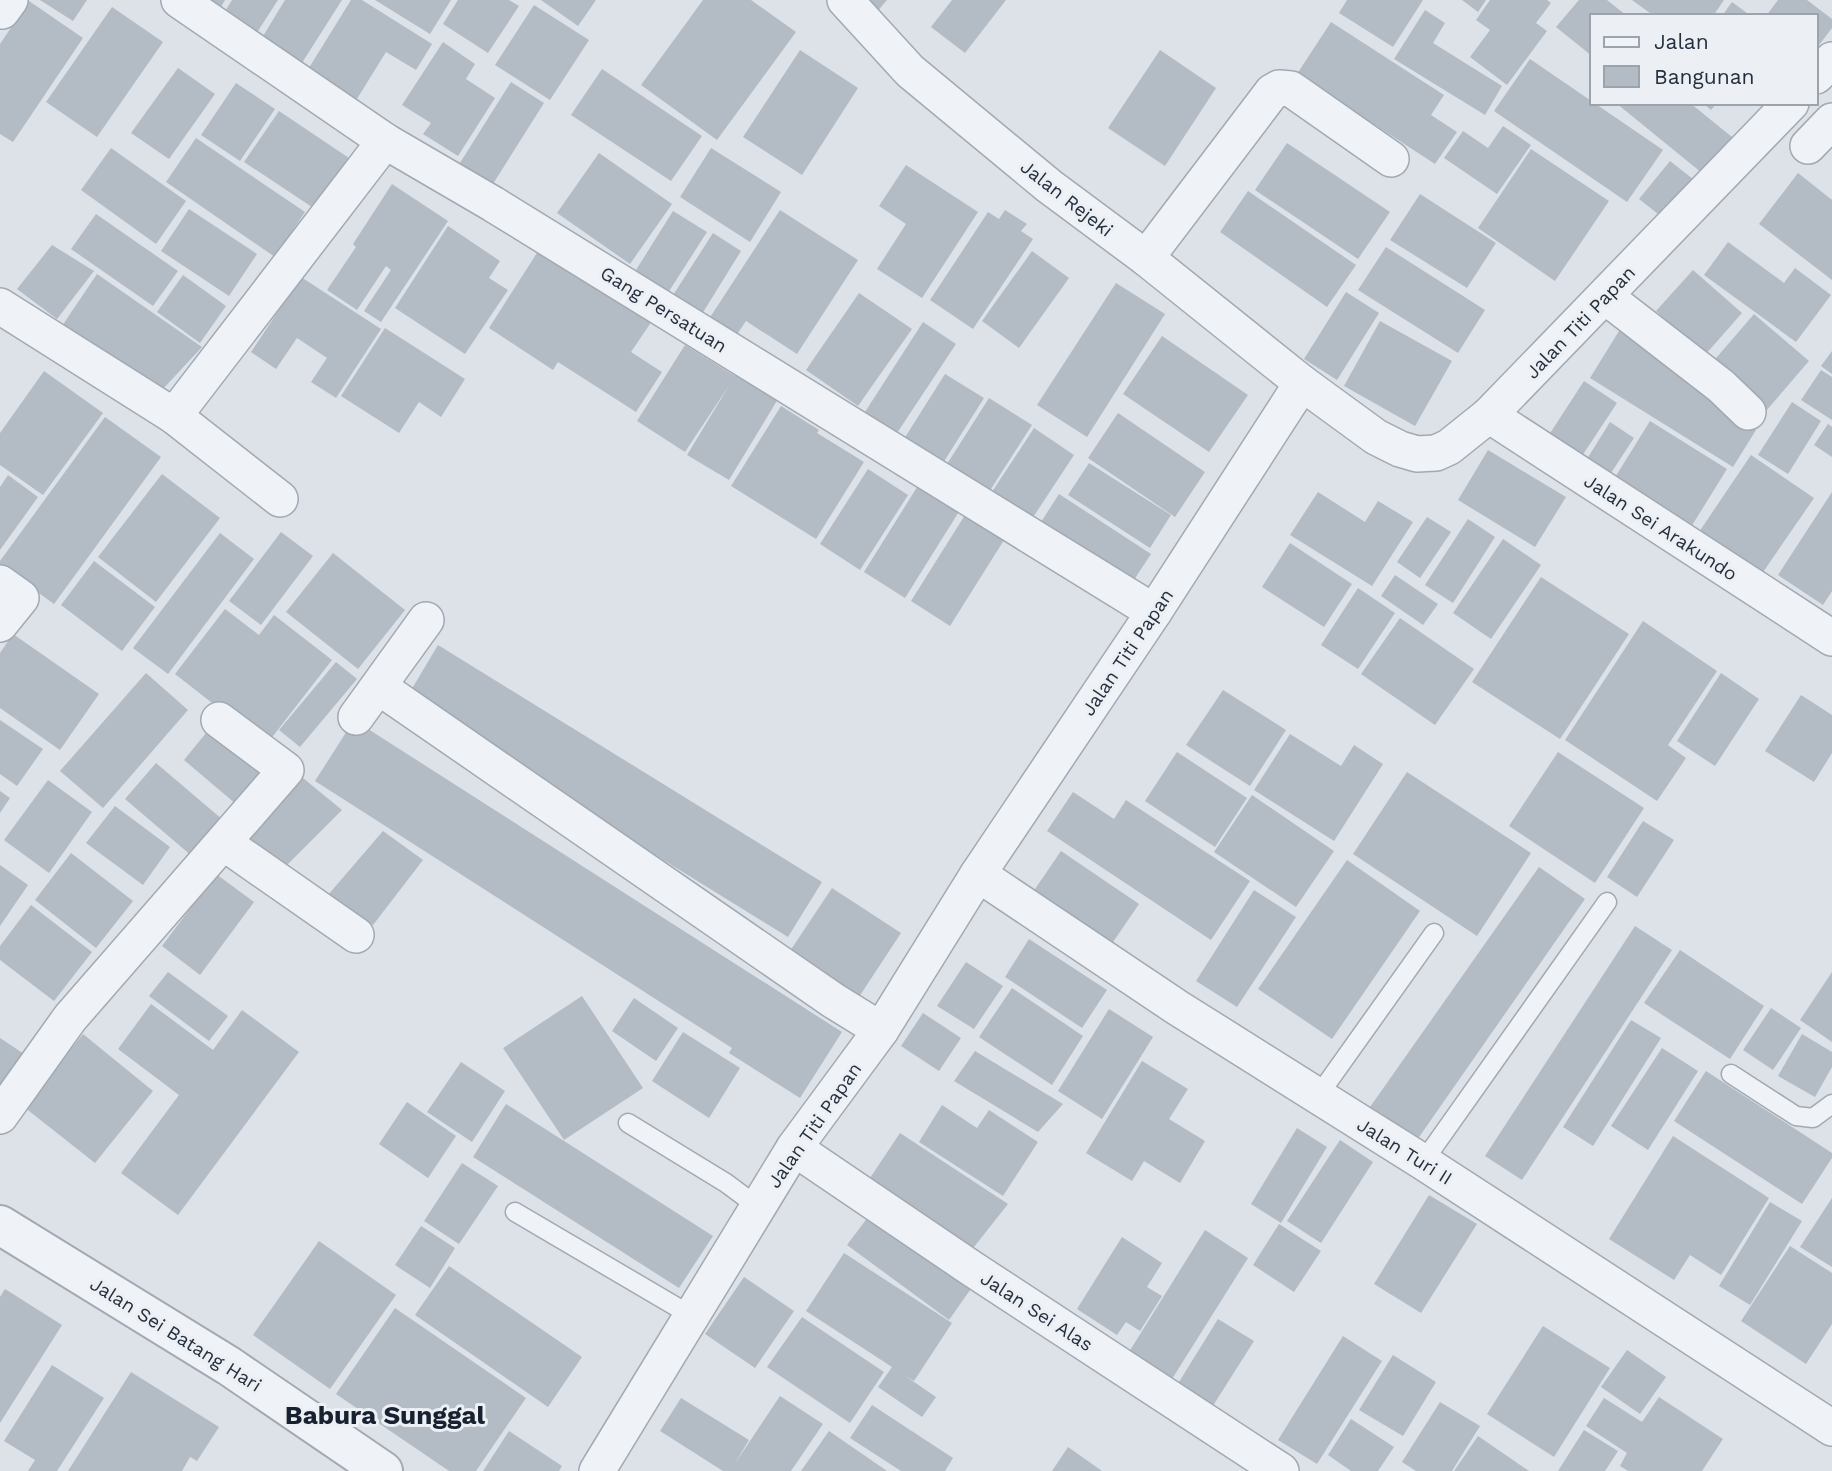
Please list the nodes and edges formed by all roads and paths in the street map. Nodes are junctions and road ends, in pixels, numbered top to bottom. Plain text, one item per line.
1 (179, 0) edge
2 (845, 0) edge
3 (1832, 60) edge
4 (1818, 74) edge
5 (1789, 105) edge
6 (1832, 121) edge
7 (385, 141) junction
8 (1808, 146) dead end
9 (1391, 159) dead end
10 (1146, 258) junction
11 (1606, 297) junction
12 (0, 306) edge
13 (1302, 383) junction
14 (1748, 412) dead end
15 (174, 415) junction
16 (1489, 415) junction
17 (280, 499) dead end
18 (1154, 612) junction
19 (426, 620) dead end
20 (1832, 638) edge
21 (379, 687) junction
22 (356, 717) dead end
23 (219, 720) dead end
24 (224, 844) junction
25 (978, 874) junction
26 (1607, 902) dead end
27 (1434, 933) dead end
28 (356, 935) dead end
29 (881, 1030) junction
30 (1731, 1074) dead end
31 (1318, 1097) junction
32 (1832, 1104) edge
33 (0, 1116) edge
34 (628, 1123) dead end
35 (794, 1148) junction
36 (1423, 1162) junction
37 (757, 1206) junction
38 (515, 1212) dead end
39 (0, 1225) edge
40 (692, 1316) junction
41 (1832, 1428) edge
42 (383, 1471) edge
43 (597, 1471) edge
44 (1281, 1471) edge

1 - 7 street, Gang Persatuan
2 - 10 street, Jalan Rejeki
3 - 4 street
5 - 11 street, Jalan Titi Papan
6 - 8 street
7 - 15 street
7 - 18 street, Gang Persatuan
9 - 10 street
10 - 13 street, Jalan Rejeki
11 - 14 street
11 - 16 street, Jalan Titi Papan
12 - 15 street
13 - 16 street, Jalan Titi Papan
13 - 18 street, Jalan Titi Papan
15 - 17 street
16 - 20 street, Jalan Sei Arakundo
18 - 25 street, Jalan Titi Papan
19 - 21 street
21 - 22 street
21 - 29 street
23 - 24 street
24 - 28 street
24 - 33 street
25 - 29 street, Jalan Titi Papan
25 - 31 street, Jalan Turi II
26 - 36 lane
27 - 31 lane
29 - 35 street, Jalan Titi Papan
30 - 32 lane
31 - 36 street, Jalan Turi II
34 - 37 lane
35 - 37 street, Jalan Titi Papan
35 - 44 street, Jalan Sei Alas
36 - 41 street, Jalan Turi II
37 - 40 street, Jalan Titi Papan
38 - 40 lane
39 - 42 street, Jalan Sei Batang Hari
40 - 43 street, Jalan Titi Papan

